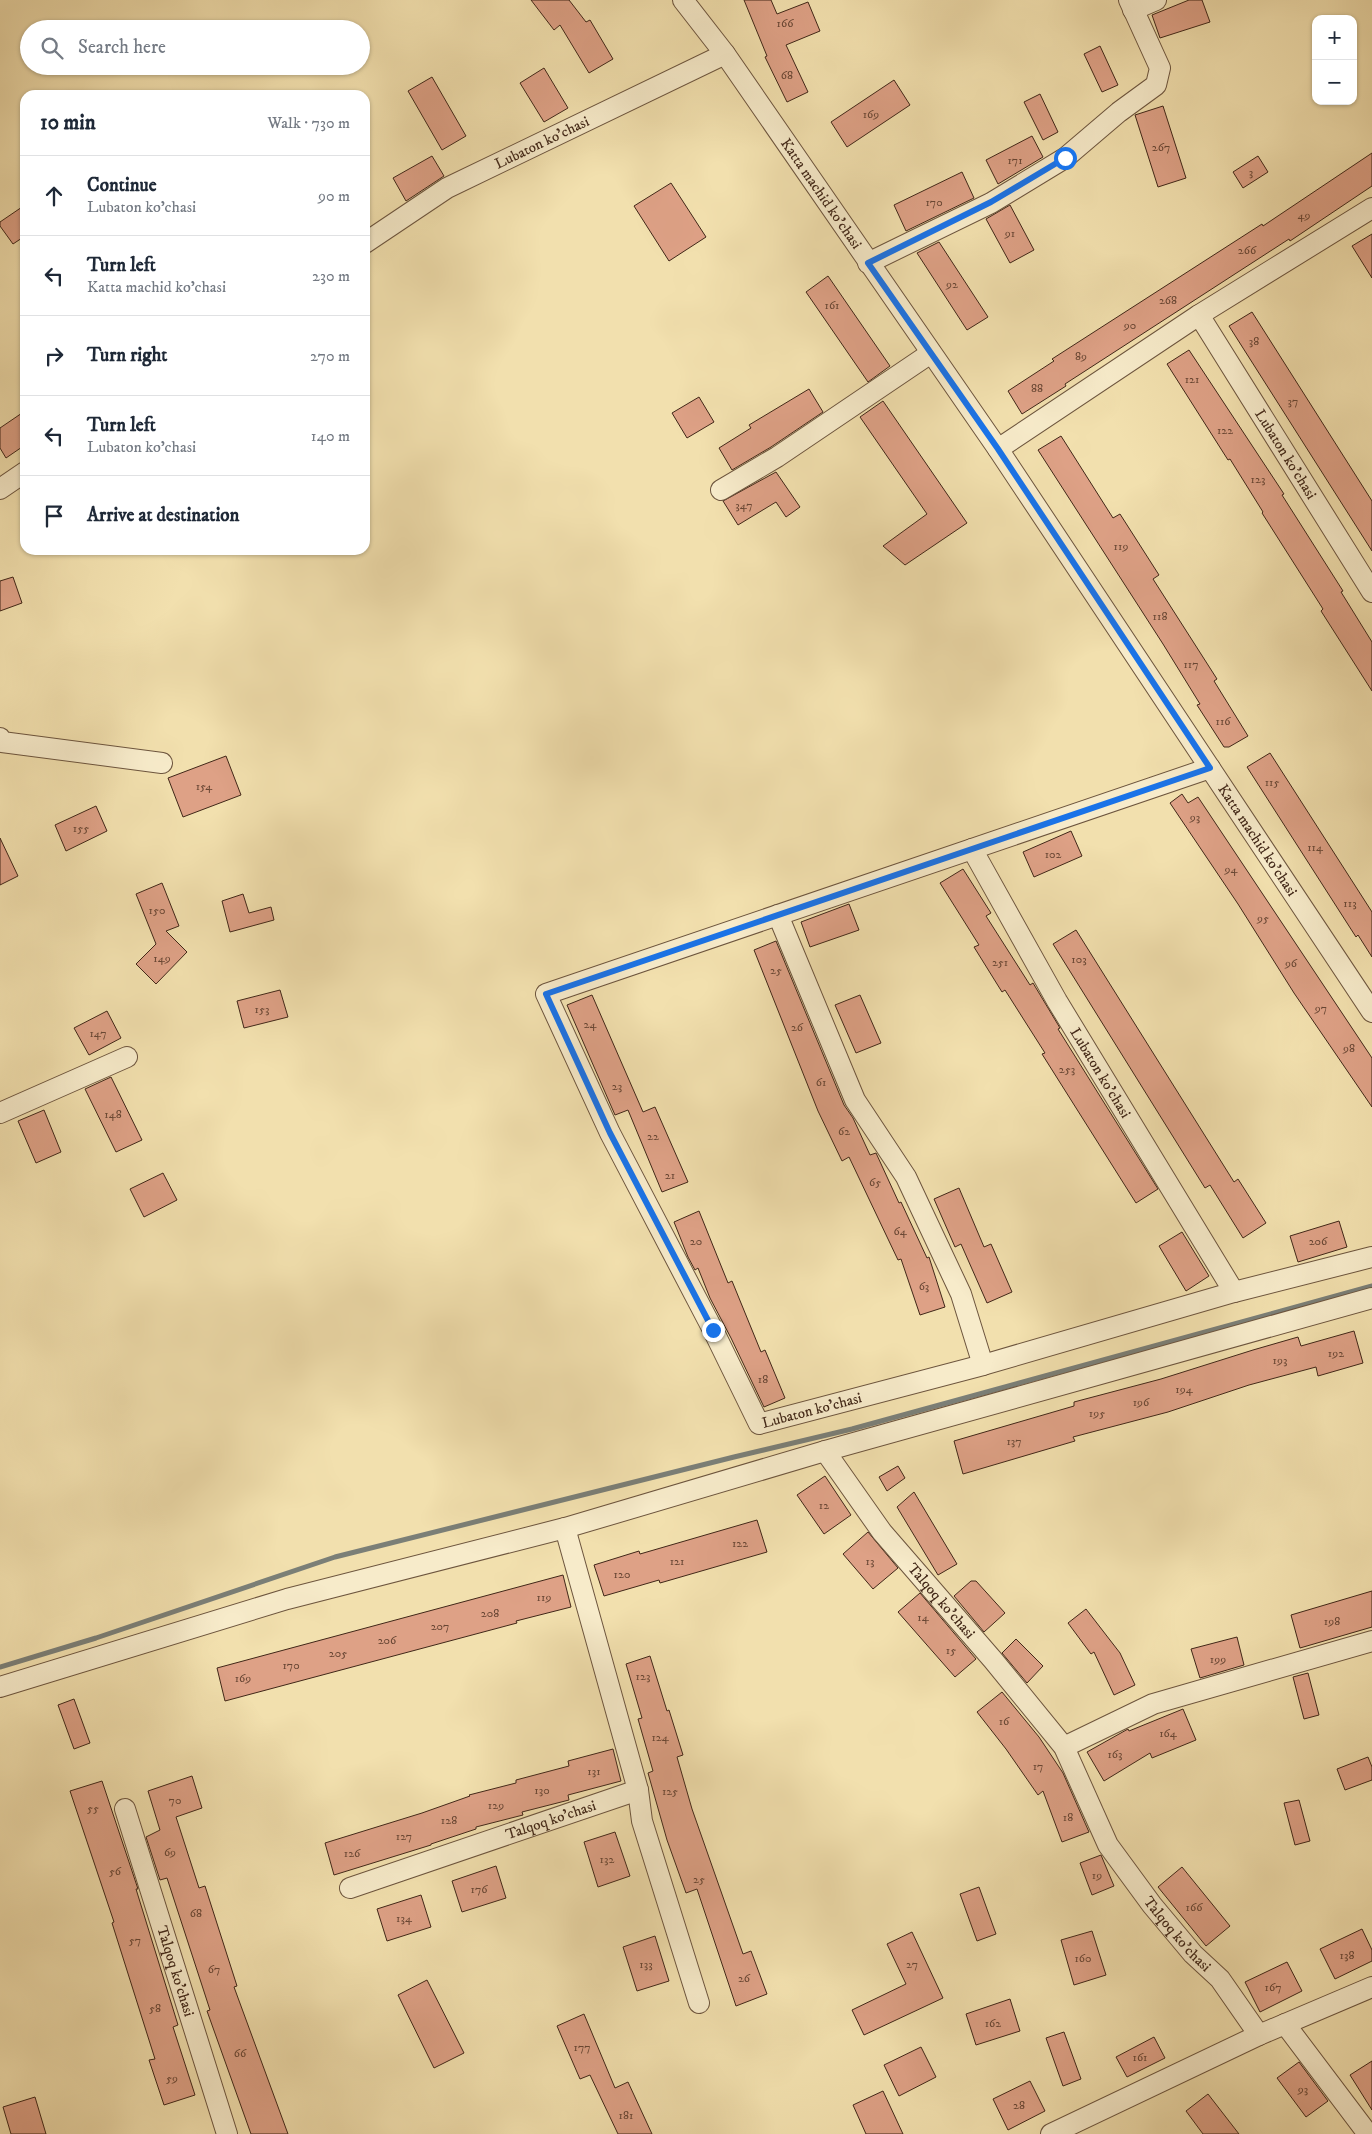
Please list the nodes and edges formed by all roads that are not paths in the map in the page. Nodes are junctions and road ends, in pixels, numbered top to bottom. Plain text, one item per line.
1 (683, 0) edge
2 (1156, 0) edge
3 (1131, 5) edge
4 (725, 54) junction
5 (1372, 208) edge
6 (370, 240) edge
7 (868, 263) junction
8 (1199, 315) junction
9 (931, 353) junction
10 (998, 449) junction
11 (20, 475) edge
12 (0, 489) edge
13 (721, 490) dead end
14 (1372, 592) edge
15 (0, 738) edge
16 (162, 763) dead end
17 (1210, 768) junction
18 (972, 849) junction
19 (778, 915) junction
20 (1372, 1012) edge
21 (128, 1057) dead end
22 (0, 1113) edge
23 (1372, 1257) edge
24 (1234, 1292) junction
25 (1372, 1298) edge
26 (983, 1365) junction
27 (825, 1451) junction
28 (565, 1528) junction
29 (1372, 1641) edge
30 (0, 1687) edge
31 (1064, 1747) junction
32 (638, 1790) junction
33 (125, 1808) dead end
34 (350, 1888) dead end
35 (1372, 1987) edge
36 (699, 2003) dead end
37 (1285, 2024) junction
38 (1259, 2036) junction
39 (226, 2134) edge
40 (1051, 2134) edge
41 (1368, 2134) edge

1 - 4 street, Katta machid ko'chasi
2 - 3 street
3 - 7 street
4 - 6 street, Lubaton ko'chasi
4 - 7 street, Katta machid ko'chasi
5 - 8 street
7 - 9 street, Katta machid ko'chasi
8 - 10 street
8 - 14 street, Lubaton ko'chasi
9 - 10 street, Katta machid ko'chasi
9 - 13 street
10 - 17 street, Katta machid ko'chasi
11 - 12 street
15 - 16 street
17 - 18 street
17 - 20 street, Katta machid ko'chasi
18 - 19 street
18 - 24 street, Lubaton ko'chasi
19 - 26 street
19 - 26 street, Lubaton ko'chasi
21 - 22 street
23 - 24 street, Lubaton ko'chasi
24 - 26 street, Lubaton ko'chasi
25 - 27 street
27 - 28 street
27 - 31 street, Talqoq ko'chasi
28 - 30 street
28 - 32 street
29 - 31 street
31 - 38 street, Talqoq ko'chasi
32 - 34 street, Talqoq ko'chasi
32 - 36 street
33 - 39 street, Talqoq ko'chasi
35 - 37 street
37 - 38 street
37 - 41 street
38 - 40 street

